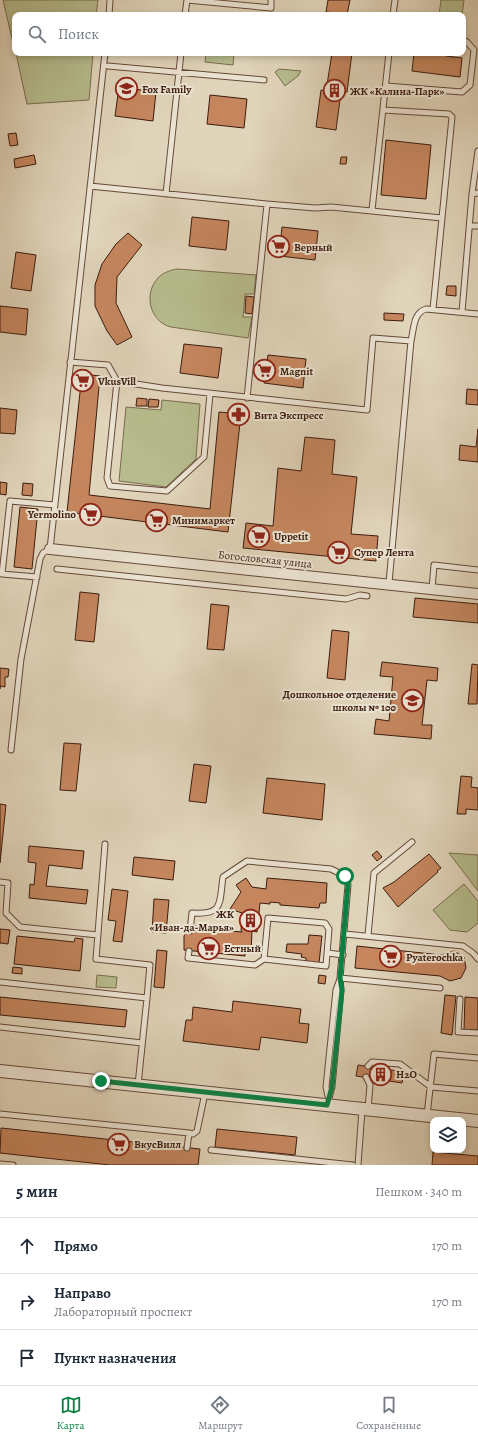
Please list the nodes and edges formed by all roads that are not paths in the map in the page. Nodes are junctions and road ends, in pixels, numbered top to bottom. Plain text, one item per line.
1 (110, 0) edge
2 (187, 0) edge
3 (271, 0) edge
4 (395, 0) edge
5 (109, 12) edge
6 (185, 12) edge
7 (393, 12) edge
8 (466, 42) edge
9 (105, 56) edge
10 (181, 56) edge
11 (389, 56) edge
12 (108, 66) dead end
13 (179, 73) junction
14 (264, 80) dead end
15 (386, 86) junction
16 (383, 110) junction
17 (478, 151) edge
18 (90, 186) junction
19 (478, 193) edge
20 (166, 194) junction
21 (472, 194) junction
22 (267, 204) junction
23 (372, 210) junction
24 (442, 218) junction
25 (470, 226) junction
26 (478, 226) edge
27 (433, 309) junction
28 (462, 312) junction
29 (478, 314) edge
30 (411, 341) junction
31 (70, 362) junction
32 (117, 381) junction
33 (210, 394) junction
34 (247, 398) junction
35 (11, 494) dead end
36 (10, 501) junction
37 (55, 505) junction
38 (50, 549) junction
39 (57, 569) dead end
40 (478, 570) edge
41 (37, 577) junction
42 (389, 583) junction
43 (432, 589) junction
44 (478, 594) edge
45 (367, 596) dead end
46 (11, 750) dead end
47 (412, 842) dead end
48 (105, 844) dead end
49 (0, 882) edge
50 (190, 932) dead end
51 (345, 934) junction
52 (98, 935) junction
53 (368, 935) junction
54 (189, 951) dead end
55 (328, 953) junction
56 (343, 955) junction
57 (264, 959) junction
58 (478, 959) edge
59 (340, 978) junction
60 (0, 982) edge
61 (440, 988) dead end
62 (146, 998) junction
63 (460, 999) dead end
64 (0, 1027) edge
65 (478, 1033) edge
66 (142, 1043) junction
67 (478, 1058) edge
68 (368, 1066) dead end
69 (0, 1071) edge
70 (366, 1077) dead end
71 (138, 1085) junction
72 (431, 1087) junction
73 (478, 1091) edge
74 (205, 1092) junction
75 (328, 1100) junction
76 (365, 1109) junction
77 (0, 1114) edge
78 (427, 1116) junction
79 (478, 1121) edge
80 (189, 1134) junction
81 (187, 1148) dead end
82 (211, 1150) dead end
83 (316, 1163) edge
84 (0, 1164) edge
85 (12, 1165) edge
86 (353, 1165) edge
87 (358, 1165) edge

1 - 5 lane
2 - 3 lane
2 - 6 lane
4 - 7 lane
8 - 15 lane
9 - 18 lane
10 - 13 lane
11 - 15 lane
12 - 13 lane
13 - 14 lane
13 - 20 lane
15 - 16 lane
16 - 23 lane
16 - 24 lane
17 - 21 lane
18 - 20 lane
18 - 31 lane
19 - 21 lane
20 - 22 lane
21 - 25 lane
22 - 23 lane
22 - 34 lane
23 - 24 lane
24 - 27 lane
25 - 26 lane
25 - 28 lane
27 - 28 lane
27 - 30 lane
28 - 29 lane
30 - 34 lane
30 - 42 lane
31 - 32 lane
31 - 37 lane
32 - 33 lane
32 - 33 lane
33 - 34 lane
35 - 36 lane
36 - 37 lane
36 - 41 lane
37 - 38 lane
38 - 41 lane
38 - 42 street, Богословская улица
39 - 45 lane
40 - 43 lane
41 - 46 lane
42 - 43 street, Богословская улица
43 - 44 street, Богословская улица
47 - 53 lane
48 - 52 lane
49 - 52 lane
50 - 51 lane
51 - 53 lane
51 - 56 lane
52 - 62 lane
53 - 58 lane
54 - 57 lane
55 - 56 lane
55 - 57 lane
55 - 57 lane
56 - 59 lane
59 - 61 lane
59 - 75 lane
60 - 62 lane
62 - 66 lane
63 - 65 lane
64 - 66 lane
66 - 71 lane
67 - 72 lane
68 - 72 lane
69 - 71 street
70 - 76 lane
71 - 74 street
72 - 73 lane
72 - 78 lane
74 - 75 street
74 - 80 lane
75 - 76 street
76 - 78 street
76 - 87 lane
77 - 80 lane
78 - 79 street
80 - 81 lane
82 - 83 lane
83 - 86 lane
84 - 85 lane

